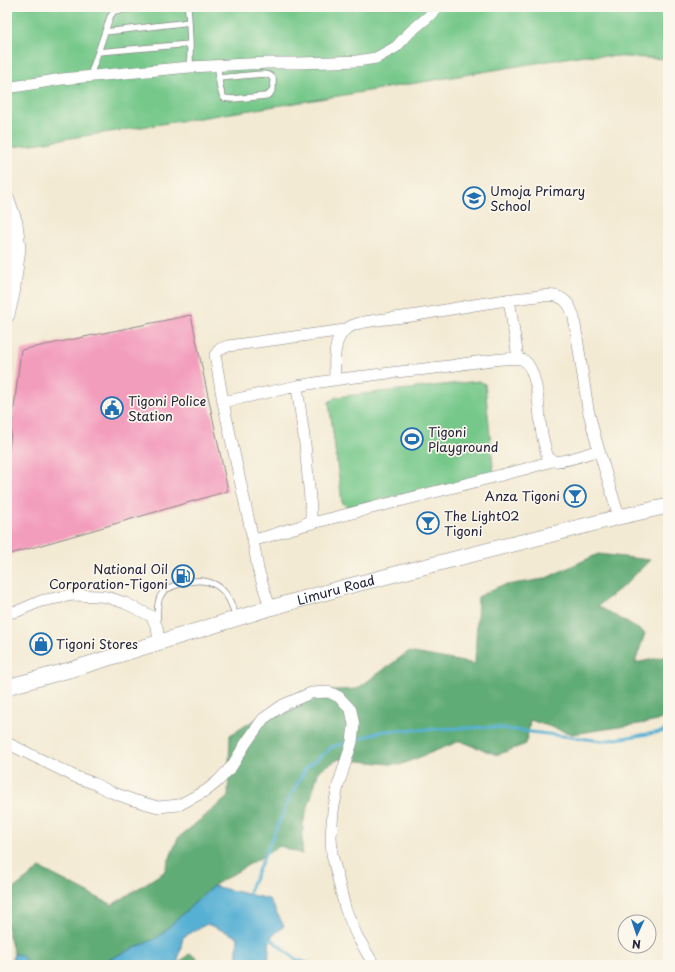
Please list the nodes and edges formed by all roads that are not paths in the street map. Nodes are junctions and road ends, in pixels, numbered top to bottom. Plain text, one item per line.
1 (144, 7) edge
2 (187, 7) edge
3 (437, 7) edge
4 (189, 22) junction
5 (105, 32) junction
6 (190, 44) junction
7 (98, 52) junction
8 (218, 66) junction
9 (190, 67) junction
10 (90, 76) junction
11 (219, 78) junction
12 (7, 88) edge
13 (7, 199) edge
14 (509, 299) junction
15 (7, 315) edge
16 (345, 330) junction
17 (518, 358) junction
18 (335, 380) junction
19 (297, 386) junction
20 (223, 402) junction
21 (599, 450) junction
22 (552, 460) junction
23 (668, 506) edge
24 (619, 517) junction
25 (305, 525) junction
26 (253, 540) junction
27 (270, 608) junction
28 (7, 613) edge
29 (237, 619) junction
30 (157, 627) junction
31 (159, 642) junction
32 (7, 687) edge
33 (7, 743) edge
34 (374, 965) edge

1 - 5 lane
2 - 4 lane
3 - 8 street
4 - 5 lane
4 - 6 lane
5 - 7 lane
6 - 7 lane
6 - 9 lane
7 - 10 lane
8 - 9 street
8 - 11 lane
9 - 10 street
10 - 12 street
11 - 11 lane
13 - 15 main road
14 - 16 street
14 - 17 street
14 - 21 street
16 - 18 street
16 - 20 street
17 - 18 street
17 - 22 street
18 - 19 street
19 - 20 street
19 - 25 street
20 - 26 street
21 - 22 street
21 - 24 street
22 - 25 street
23 - 24 main road, Limuru Road
24 - 27 main road, Limuru Road
25 - 26 street
26 - 27 street
27 - 29 main road, Limuru Road
28 - 30 street
29 - 30 lane
29 - 31 main road, Limuru Road
30 - 31 street
31 - 32 main road, Limuru Road
33 - 34 street

